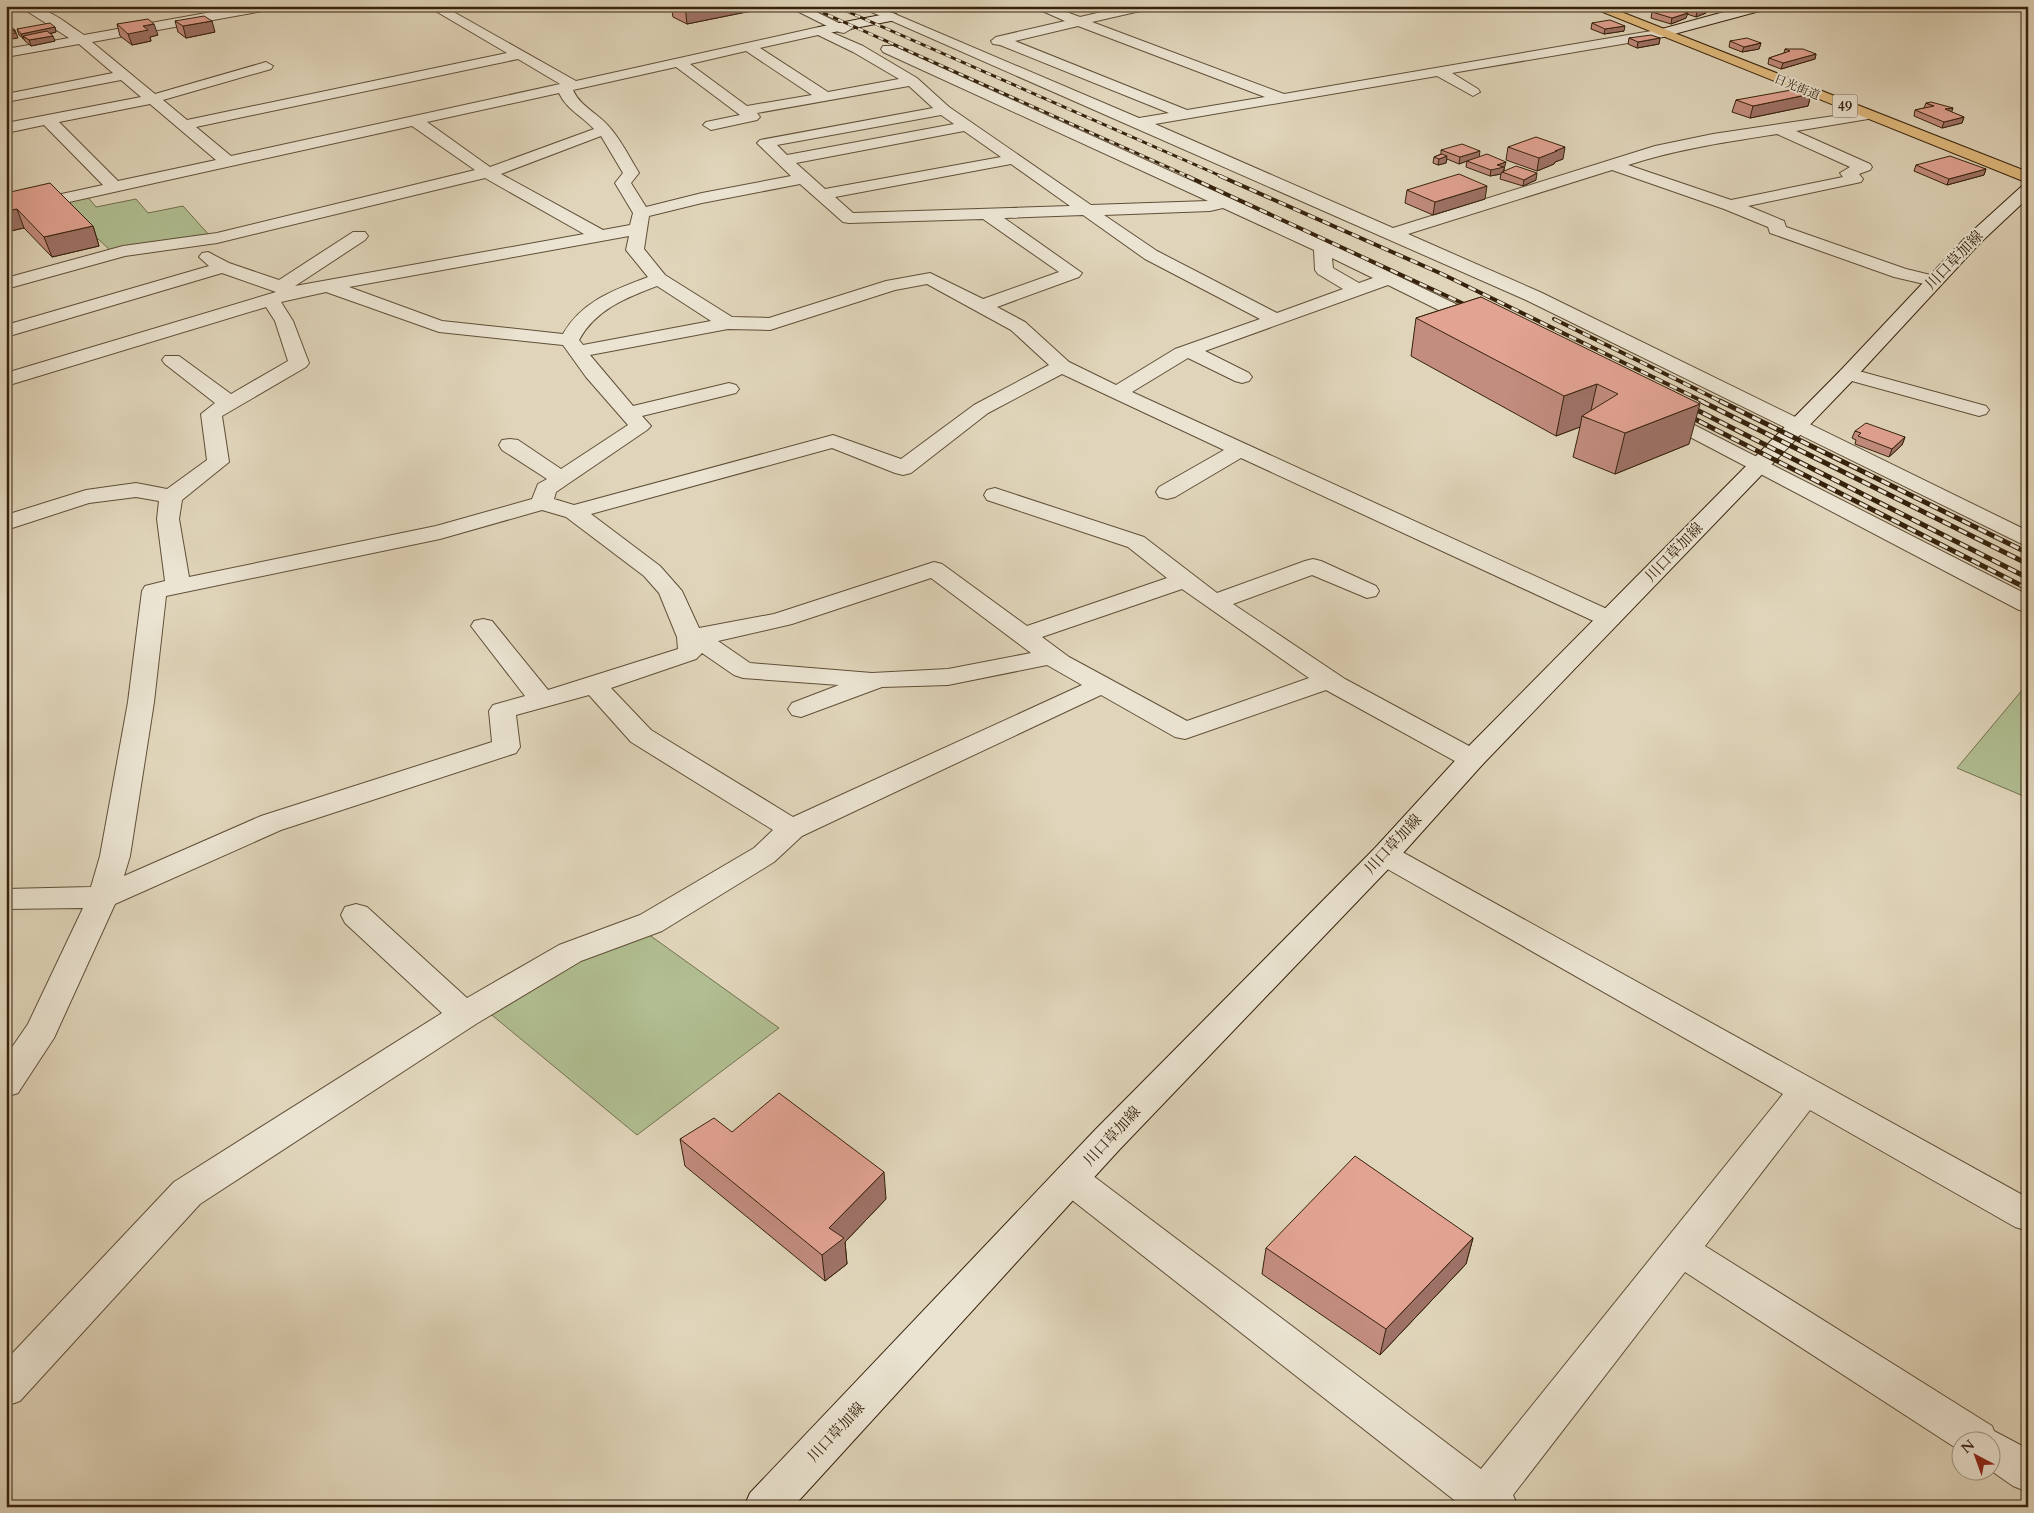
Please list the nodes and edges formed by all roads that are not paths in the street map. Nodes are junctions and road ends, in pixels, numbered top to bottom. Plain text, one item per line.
1 (53, 6) edge
2 (268, 6) edge
3 (433, 6) edge
4 (793, 6) edge
5 (864, 6) edge
6 (1037, 6) edge
7 (1144, 6) edge
8 (1594, 6) edge
9 (1762, 6) edge
10 (30, 8) edge
11 (891, 18) junction
12 (1079, 22) junction
13 (842, 28) junction
14 (819, 31) junction
15 (1663, 34) junction
16 (82, 40) junction
17 (1002, 40) junction
18 (749, 47) junction
19 (963, 49) junction
20 (6, 53) edge
21 (519, 55) junction
22 (109, 62) junction
23 (679, 62) junction
24 (90, 65) dead end
25 (266, 66) dead end
26 (1440, 72) junction
27 (125, 75) junction
28 (912, 81) junction
29 (568, 86) junction
30 (1473, 92) dead end
31 (824, 96) junction
32 (6, 98) edge
33 (1283, 98) junction
34 (152, 99) junction
35 (944, 110) junction
36 (746, 111) junction
37 (1187, 115) junction
38 (1868, 115) junction
39 (48, 120) junction
40 (414, 120) junction
41 (1136, 123) junction
42 (184, 125) junction
43 (711, 126) dead end
44 (968, 126) junction
45 (6, 128) edge
46 (1779, 129) junction
47 (605, 132) junction
48 (1015, 159) junction
49 (783, 161) junction
50 (228, 162) junction
51 (1614, 164) junction
52 (487, 172) junction
53 (2028, 178) edge
54 (803, 180) junction
55 (114, 187) junction
56 (2028, 188) edge
57 (821, 195) junction
58 (1223, 202) junction
59 (1730, 205) junction
60 (1087, 210) junction
61 (6, 211) edge
62 (987, 214) junction
63 (640, 221) junction
64 (1391, 234) junction
65 (599, 235) junction
66 (359, 236) dead end
67 (188, 243) junction
68 (1323, 247) junction
69 (223, 267) junction
70 (659, 279) junction
71 (1388, 279) junction
72 (1933, 281) junction
73 (6, 284) edge
74 (330, 287) junction
75 (1359, 291) junction
76 (282, 292) junction
77 (982, 306) junction
78 (1275, 319) junction
79 (728, 324) junction
80 (6, 331) edge
81 (1499, 332) edge
82 (573, 346) junction
83 (1189, 351) junction
84 (172, 360) dead end
85 (1062, 366) junction
86 (1848, 374) junction
87 (1242, 377) dead end
88 (6, 380) edge
89 (729, 389) dead end
90 (1116, 393) junction
91 (235, 401) junction
92 (1645, 406) edge
93 (1978, 410) dead end
94 (629, 413) junction
95 (1795, 426) junction
96 (510, 445) dead end
97 (1241, 449) junction
98 (1759, 466) junction
99 (563, 478) junction
100 (1167, 492) dead end
101 (994, 494) dead end
102 (171, 497) junction
103 (542, 503) junction
104 (574, 512) junction
105 (9, 519) edge
106 (2028, 540) edge
107 (1185, 580) junction
108 (178, 585) junction
109 (1366, 591) dead end
110 (1215, 602) junction
111 (2028, 605) edge
112 (1609, 619) junction
113 (482, 626) dead end
114 (1024, 635) junction
115 (690, 637) junction
116 (1052, 656) junction
117 (878, 680) junction
118 (1328, 680) junction
119 (594, 685) junction
120 (1102, 685) junction
121 (542, 700) junction
122 (801, 709) dead end
123 (1472, 760) junction
124 (792, 829) junction
125 (1385, 855) junction
126 (103, 897) junction
127 (6, 899) edge
128 (356, 915) dead end
129 (464, 1015) junction
130 (6, 1084) edge
131 (1805, 1091) junction
132 (1071, 1179) junction
133 (2028, 1216) edge
134 (1681, 1250) junction
135 (6, 1388) edge
136 (1962, 1430) edge
137 (2002, 1455) edge
138 (2028, 1472) edge
139 (1491, 1502) edge
140 (765, 1507) edge

1 - 10 street
2 - 16 street
3 - 21 street
4 - 13 street
5 - 11 street
6 - 12 street
7 - 12 street
8 - 15 main road, 日光街道 / 49
9 - 15 street
10 - 16 street
11 - 13 street
11 - 19 street
12 - 17 street
12 - 33 street
13 - 14 street
13 - 58 street
14 - 18 street
14 - 28 street
15 - 26 street
15 - 38 main road, 日光街道 / 49
16 - 20 street
16 - 22 street
17 - 19 street
17 - 37 street
18 - 23 street
18 - 31 street
19 - 41 street
21 - 29 street
21 - 42 street
22 - 24 street
22 - 27 street
23 - 29 street
23 - 36 street
25 - 34 street
26 - 30 street
26 - 33 street
27 - 32 street
27 - 34 street
28 - 31 street
28 - 35 street
29 - 40 street
29 - 47 street
31 - 36 street
33 - 37 street
34 - 39 street
34 - 42 street
35 - 44 street
35 - 49 street
36 - 43 street
37 - 41 street
38 - 46 street
38 - 53 main road, 日光街道 / 49
39 - 45 street
39 - 55 street
40 - 50 street
40 - 52 street
41 - 64 street
42 - 50 street
44 - 48 street
44 - 49 street
46 - 51 street
46 - 59 street
47 - 52 street
47 - 63 street
48 - 57 street
48 - 60 street
49 - 54 street
50 - 55 street
51 - 59 street
51 - 64 street
52 - 65 street
52 - 67 street
54 - 57 street
54 - 63 street
55 - 61 street
56 - 72 street, 川口草加線
57 - 62 street
58 - 60 street
58 - 68 street
59 - 72 street
60 - 62 street
60 - 78 street
62 - 77 street
63 - 65 street
63 - 70 street
64 - 95 street
65 - 74 street
66 - 76 street
67 - 69 street
67 - 73 street
68 - 71 street
68 - 75 street
69 - 76 street
69 - 80 street
70 - 79 street
70 - 82 street
71 - 75 street
71 - 81 street
72 - 86 street, 川口草加線
74 - 76 street
74 - 82 street
75 - 78 street
76 - 88 street
76 - 91 street
77 - 79 street
77 - 85 street
78 - 83 street
79 - 82 street
82 - 94 street
83 - 87 street
83 - 90 street
84 - 91 street
85 - 90 street
85 - 104 street
86 - 93 street
86 - 95 street, 川口草加線
89 - 94 street
90 - 97 street
91 - 102 street
92 - 98 street
94 - 99 street
95 - 98 street, 川口草加線
95 - 106 street
96 - 99 street
97 - 100 street
97 - 112 street
98 - 111 street
98 - 112 street, 川口草加線
99 - 103 street
101 - 107 street
102 - 105 street
102 - 108 street
103 - 104 street
103 - 108 street
104 - 115 street
107 - 110 street
107 - 114 street
108 - 126 street
109 - 110 street
110 - 118 street
112 - 123 street, 川口草加線
113 - 121 street
114 - 115 street
114 - 116 street
115 - 117 street
115 - 119 street
116 - 117 street
116 - 120 street
117 - 122 street
118 - 120 street
118 - 123 street
119 - 121 street
119 - 124 street
120 - 124 street
121 - 126 street
123 - 125 street, 川口草加線
124 - 129 street
125 - 131 street
125 - 132 street, 川口草加線
126 - 127 street
126 - 130 street
128 - 129 street
129 - 135 street
131 - 133 street
131 - 134 street
132 - 139 street
132 - 140 street, 川口草加線
134 - 136 street
134 - 139 street
137 - 138 street

